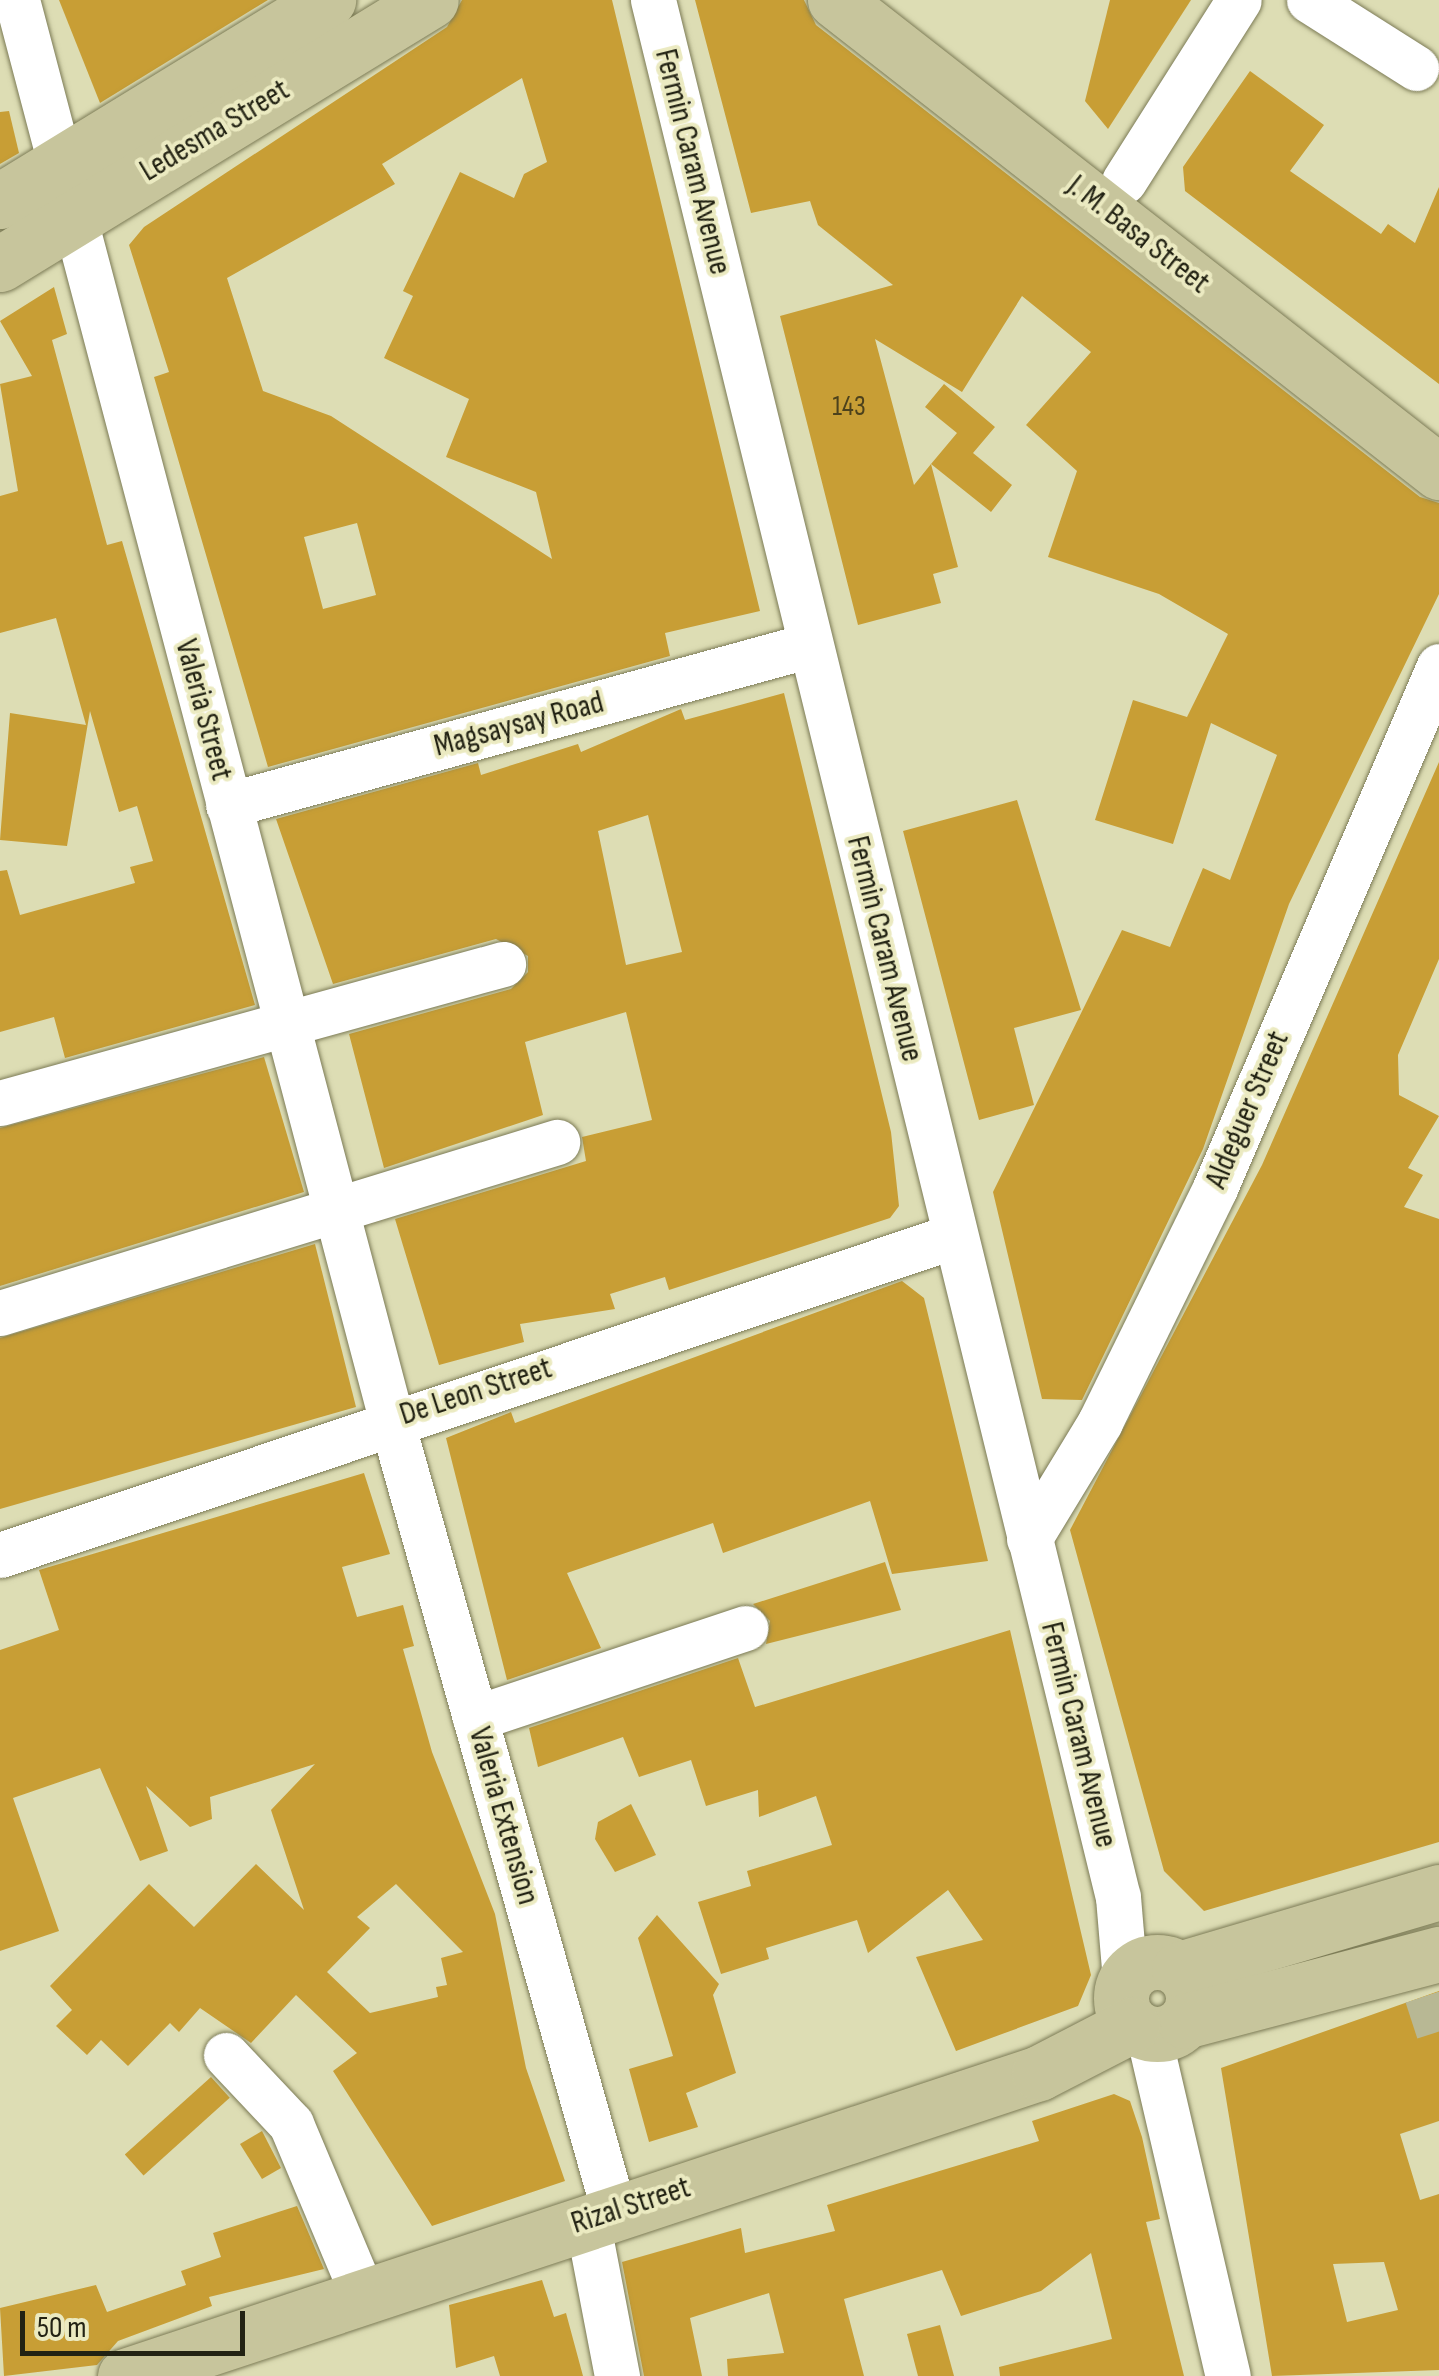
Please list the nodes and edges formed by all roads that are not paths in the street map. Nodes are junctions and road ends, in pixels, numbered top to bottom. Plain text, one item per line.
1 (16, 0) edge
2 (328, 0) edge
3 (431, 0) edge
4 (652, 0) edge
5 (835, 0) edge
6 (890, 0) edge
7 (1239, 0) edge
8 (1310, 0) edge
9 (1416, 68) dead end
10 (60, 165) junction
11 (1124, 182) junction
12 (0, 201) edge
13 (73, 220) junction
14 (0, 264) edge
15 (1439, 424) edge
16 (1439, 472) edge
17 (810, 645) junction
18 (1439, 666) edge
19 (228, 804) junction
20 (503, 964) dead end
21 (286, 1026) junction
22 (0, 1103) edge
23 (556, 1142) dead end
24 (336, 1206) junction
25 (954, 1236) junction
26 (0, 1313) edge
27 (391, 1420) junction
28 (1029, 1539) junction
29 (0, 1555) edge
30 (744, 1628) dead end
31 (475, 1718) junction
32 (1439, 1892) edge
33 (1428, 1974) edge
34 (1156, 1999) junction
35 (226, 2055) dead end
36 (600, 2216) junction
37 (363, 2296) junction
38 (125, 2376) edge
39 (617, 2376) edge
40 (1228, 2376) edge

1 - 10 street, Valeria Street
2 - 10 main road, Ledesma Street
3 - 13 main road, Ledesma Street
4 - 17 street, Fermin Caram Avenue
5 - 16 main road, J. M. Basa Street
6 - 11 main road, J. M. Basa Street
7 - 11 street
8 - 9 street
10 - 12 main road, Ledesma Street
10 - 13 street, Valeria Street
11 - 15 main road, J. M. Basa Street
13 - 14 main road, Ledesma Street
13 - 19 street, Valeria Street
17 - 19 street, Magsaysay Road
17 - 25 street, Fermin Caram Avenue
18 - 28 street, Aldeguer Street
19 - 21 street, Valeria Street
20 - 21 street
21 - 22 street
21 - 24 street, Valeria Street
23 - 24 street
24 - 26 street
24 - 27 street, Valeria Street
25 - 27 street, De Leon Street
25 - 28 street, Fermin Caram Avenue
27 - 29 street, De Leon Street
27 - 31 street, Valeria Extension
28 - 34 street, Fermin Caram Avenue
30 - 31 street
31 - 36 street, Valeria Extension
32 - 34 main road, Rizal Street
33 - 34 main road, Rizal Street
34 - 36 main road, Rizal Street
34 - 40 street, Fermin Caram Avenue
35 - 37 street
36 - 37 main road, Rizal Street
36 - 39 street, Valeria Extension
37 - 38 main road, Rizal Street

